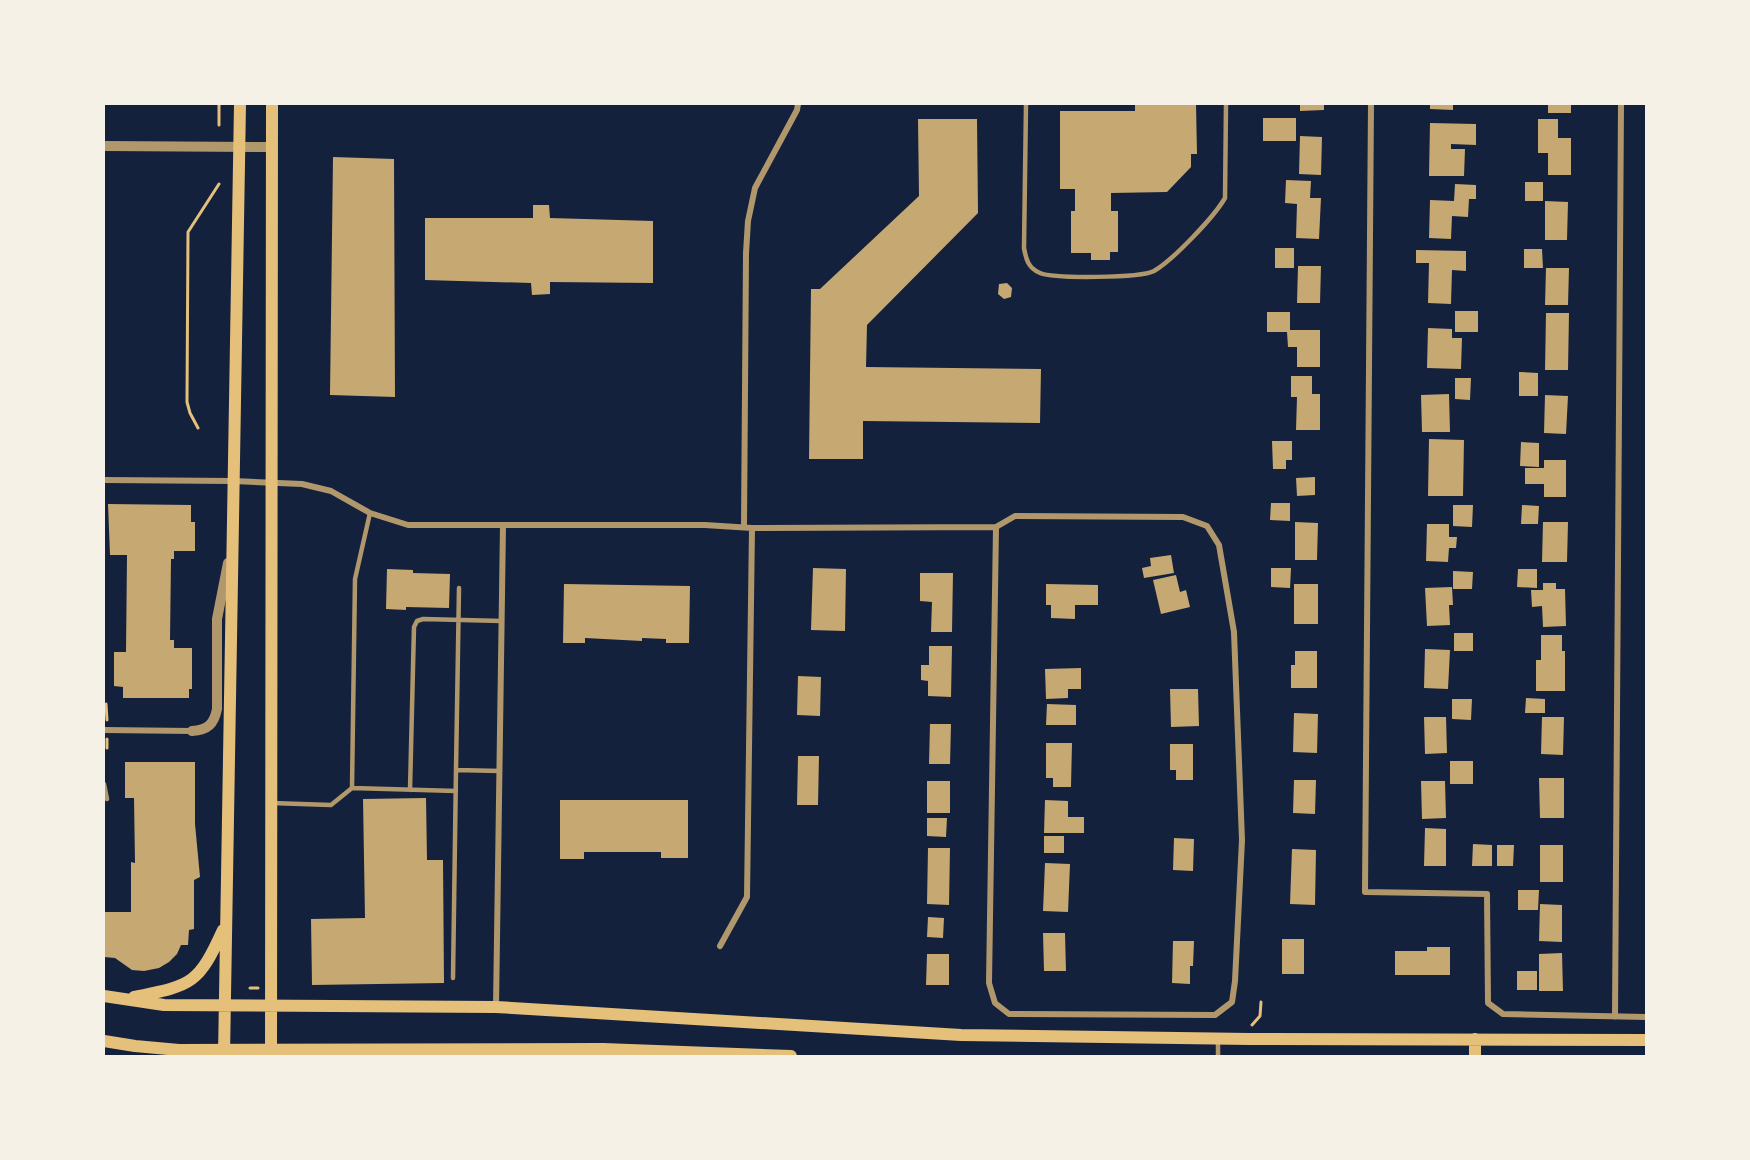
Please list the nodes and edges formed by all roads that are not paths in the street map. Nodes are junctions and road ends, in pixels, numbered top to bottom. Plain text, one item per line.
1 (240, 104) edge
2 (272, 104) edge
3 (798, 104) edge
4 (1026, 104) edge
5 (1226, 104) edge
6 (1371, 104) edge
7 (1621, 104) edge
8 (104, 146) edge
9 (240, 146) junction
10 (272, 147) junction
11 (104, 480) edge
12 (233, 481) junction
13 (272, 483) junction
14 (370, 513) junction
15 (503, 525) junction
16 (744, 527) junction
17 (996, 527) junction
18 (752, 528) junction
19 (233, 542) junction
20 (459, 588) dead end
21 (458, 620) junction
22 (502, 621) junction
23 (104, 730) edge
24 (192, 731) joint
25 (456, 770) junction
26 (500, 771) junction
27 (104, 784) edge
28 (352, 788) junction
29 (410, 790) junction
30 (456, 791) junction
31 (107, 799) dead end
32 (271, 803) junction
33 (226, 923) junction
34 (720, 946) dead end
35 (453, 978) dead end
36 (104, 996) edge
37 (122, 1000) junction
38 (224, 1005) junction
39 (271, 1005) junction
40 (496, 1007) junction
41 (1615, 1017) junction
42 (1647, 1017) edge
43 (1218, 1039) junction
44 (1475, 1040) junction
45 (1647, 1040) edge
46 (104, 1041) edge
47 (135, 1046) junction
48 (354, 1050) junction
49 (224, 1053) edge
50 (272, 1053) edge
51 (487, 1053) edge
52 (512, 1053) edge
53 (156, 1056) edge
54 (342, 1056) edge
55 (791, 1056) edge
56 (1218, 1056) edge
57 (1475, 1056) edge

1 - 9 main road
2 - 10 main road
3 - 16 street
4 - 5 lane
6 - 41 street
7 - 41 street
8 - 9 street
9 - 10 street
9 - 12 main road
10 - 13 main road
11 - 12 street
12 - 13 street
12 - 19 main road
13 - 14 street
13 - 32 main road
14 - 15 street
14 - 28 lane
15 - 16 street
15 - 22 street
16 - 18 street
17 - 17 street
17 - 18 street
18 - 34 street
19 - 24 street
19 - 33 main road
20 - 21 lane
21 - 22 lane
21 - 25 lane
21 - 29 lane
22 - 26 street
23 - 24 street
25 - 26 lane
25 - 30 lane
26 - 40 street
27 - 31 lane
28 - 29 lane
28 - 32 lane
29 - 30 lane
30 - 35 lane
32 - 39 main road
33 - 37 main road
33 - 38 main road
36 - 37 main road
37 - 38 main road
38 - 39 main road
38 - 49 main road
39 - 40 main road
39 - 50 main road
40 - 43 main road
41 - 42 street
43 - 44 main road
43 - 56 lane
44 - 45 main road
44 - 57 main road
46 - 47 main road
47 - 49 main road
47 - 53 main road
48 - 50 main road
48 - 51 main road
48 - 54 main road
49 - 50 main road
51 - 52 main road
52 - 55 main road

